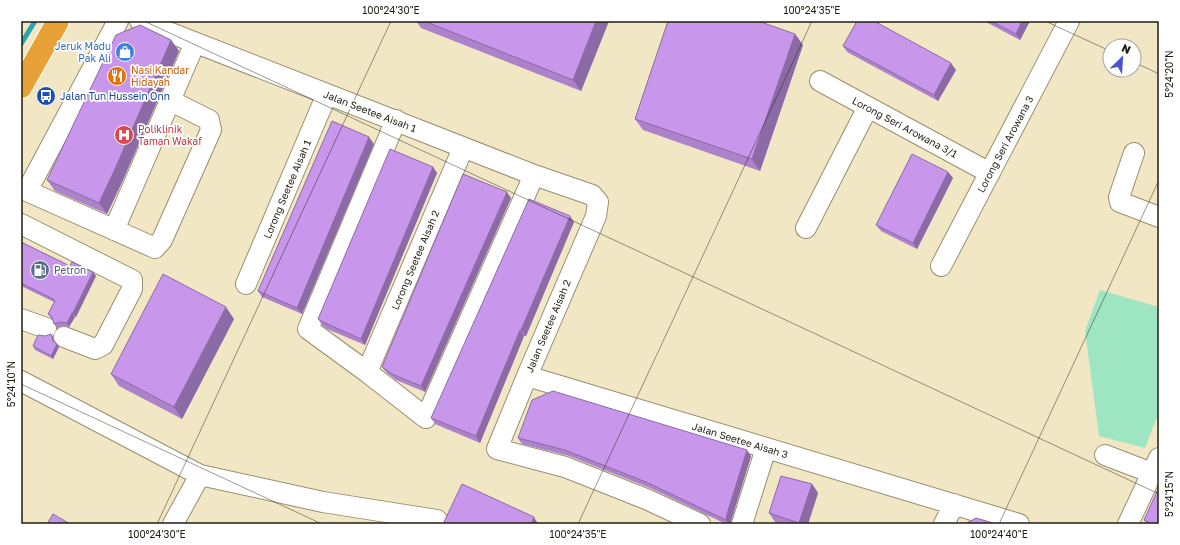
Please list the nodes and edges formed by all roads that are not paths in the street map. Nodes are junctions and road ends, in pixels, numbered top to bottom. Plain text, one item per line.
1 (58, 21) edge
2 (118, 21) edge
3 (140, 21) edge
4 (1070, 21) edge
5 (195, 43) junction
6 (820, 81) dead end
7 (21, 87) edge
8 (327, 94) junction
9 (171, 101) junction
10 (868, 107) junction
11 (396, 120) junction
12 (463, 148) junction
13 (1134, 153) dead end
14 (990, 173) junction
15 (534, 175) junction
16 (598, 202) joint
17 (1159, 217) edge
18 (21, 224) edge
19 (806, 228) dead end
20 (114, 230) junction
21 (941, 266) dead end
22 (246, 284) dead end
23 (21, 319) edge
24 (46, 328) dead end
25 (64, 337) dead end
26 (367, 372) junction
27 (527, 376) junction
28 (21, 381) edge
29 (766, 448) junction
30 (1105, 455) dead end
31 (1155, 466) edge
32 (200, 475) junction
33 (954, 504) junction
34 (437, 520) dead end
35 (174, 524) edge
36 (700, 524) edge
37 (742, 524) edge
38 (944, 524) edge
39 (1019, 524) edge
40 (1128, 524) edge

1 - 7 highway
2 - 20 street
3 - 5 street, Jalan Seetee Aisah 1
4 - 14 street, Lorong Seri Arowana 3
5 - 8 street, Jalan Seetee Aisah 1
5 - 9 street
6 - 10 street, Lorong Seri Arowana 3/1
8 - 11 street, Jalan Seetee Aisah 1
8 - 22 street, Lorong Seetee Aisah 1
9 - 20 street
9 - 20 street
10 - 14 street, Lorong Seri Arowana 3/1
10 - 19 street
11 - 12 street, Jalan Seetee Aisah 1
11 - 26 street
12 - 15 street, Jalan Seetee Aisah 1
12 - 26 street, Lorong Seetee Aisah 2
13 - 17 street
14 - 21 street, Lorong Seri Arowana 3
15 - 16 street, Jalan Seetee Aisah 1
15 - 26 street
16 - 27 street, Jalan Seetee Aisah 2
18 - 25 street
23 - 24 street
27 - 29 street, Jalan Seetee Aisah 3
27 - 36 street, Jalan Seetee Aisah 2
28 - 32 street
29 - 33 street, Jalan Seetee Aisah 3
29 - 37 street
30 - 31 street
31 - 40 street
32 - 34 street
32 - 35 street
33 - 38 street
33 - 39 street, Jalan Seetee Aisah 3

